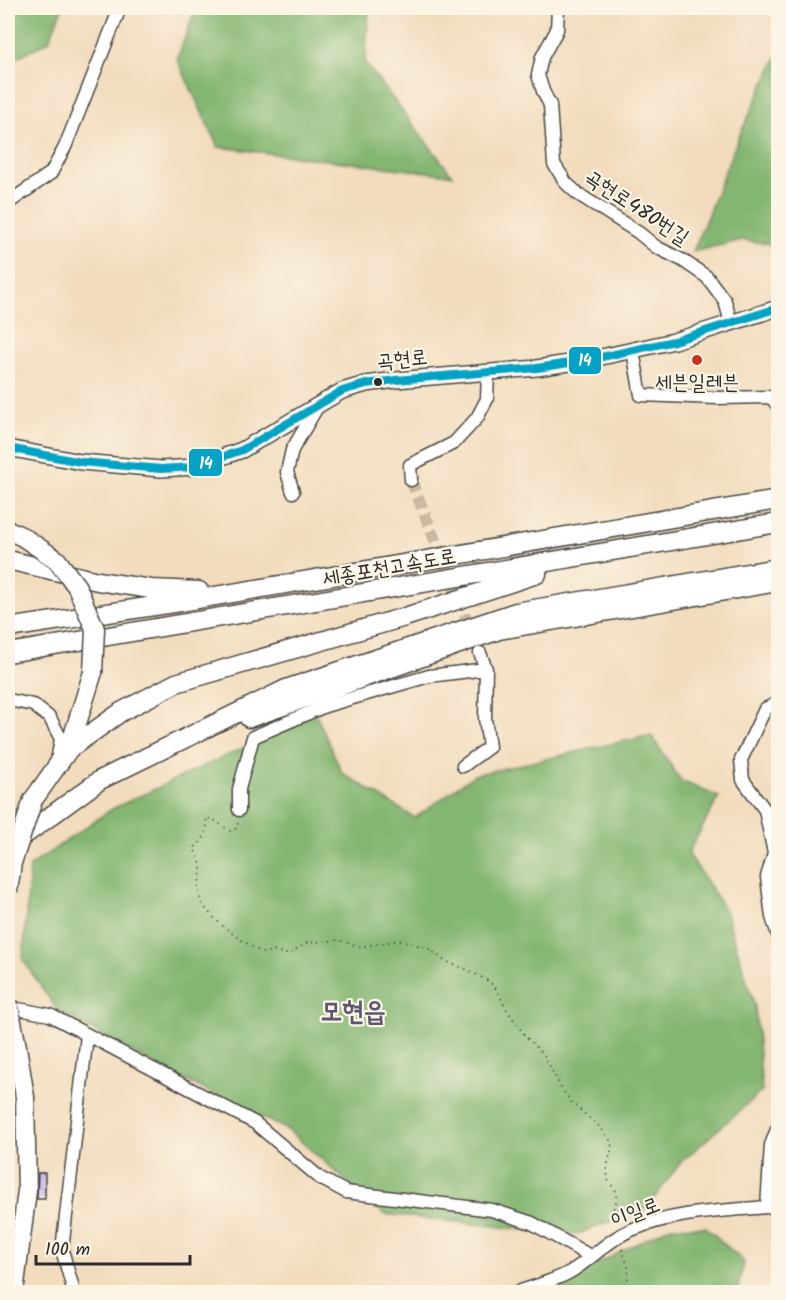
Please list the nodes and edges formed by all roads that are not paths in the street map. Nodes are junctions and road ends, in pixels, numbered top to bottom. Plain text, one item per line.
1 (120, 8) edge
2 (558, 8) edge
3 (8, 203) edge
4 (778, 308) edge
5 (731, 323) junction
6 (633, 351) junction
7 (488, 373) junction
8 (320, 403) junction
9 (778, 406) edge
10 (8, 448) edge
11 (411, 480) dead end
12 (293, 492) dead end
13 (778, 500) edge
14 (778, 523) edge
15 (15, 534) edge
16 (596, 554) junction
17 (8, 560) edge
18 (778, 568) edge
19 (778, 582) edge
20 (285, 584) junction
21 (8, 628) edge
22 (8, 653) edge
23 (480, 653) tunnel mouth
24 (486, 669) junction
25 (8, 702) edge
26 (778, 703) edge
27 (69, 749) junction
28 (463, 766) dead end
29 (56, 768) junction
30 (239, 810) road end
31 (8, 847) edge
32 (8, 860) edge
33 (8, 891) edge
34 (778, 935) edge
35 (8, 1002) edge
36 (8, 1007) edge
37 (87, 1035) junction
38 (778, 1126) edge
39 (773, 1205) edge
40 (590, 1256) junction
41 (14, 1293) edge
42 (74, 1293) edge
43 (518, 1293) edge

1 - 3 street
2 - 5 street, 곡현로480번길
4 - 5 main road, 곡현로
5 - 6 main road, 곡현로
6 - 7 main road, 곡현로
6 - 9 street
7 - 8 main road, 곡현로
7 - 11 street
8 - 10 main road, 곡현로
8 - 12 street
13 - 20 highway, 세종포천고속도로
14 - 16 highway, 세종포천고속도로
15 - 27 highway, bridge
16 - 22 highway, 세종포천고속도로
16 - 27 highway
17 - 20 highway
18 - 31 highway
19 - 32 highway
20 - 21 highway, 세종포천고속도로
23 - 24 street
24 - 28 street
24 - 30 street
25 - 29 street
26 - 34 street
27 - 29 highway
29 - 33 highway, bridge
35 - 41 highway, bridge
36 - 37 street
37 - 40 street
37 - 42 street
38 - 39 street
39 - 40 street, 이일로
40 - 43 street, 이일로

